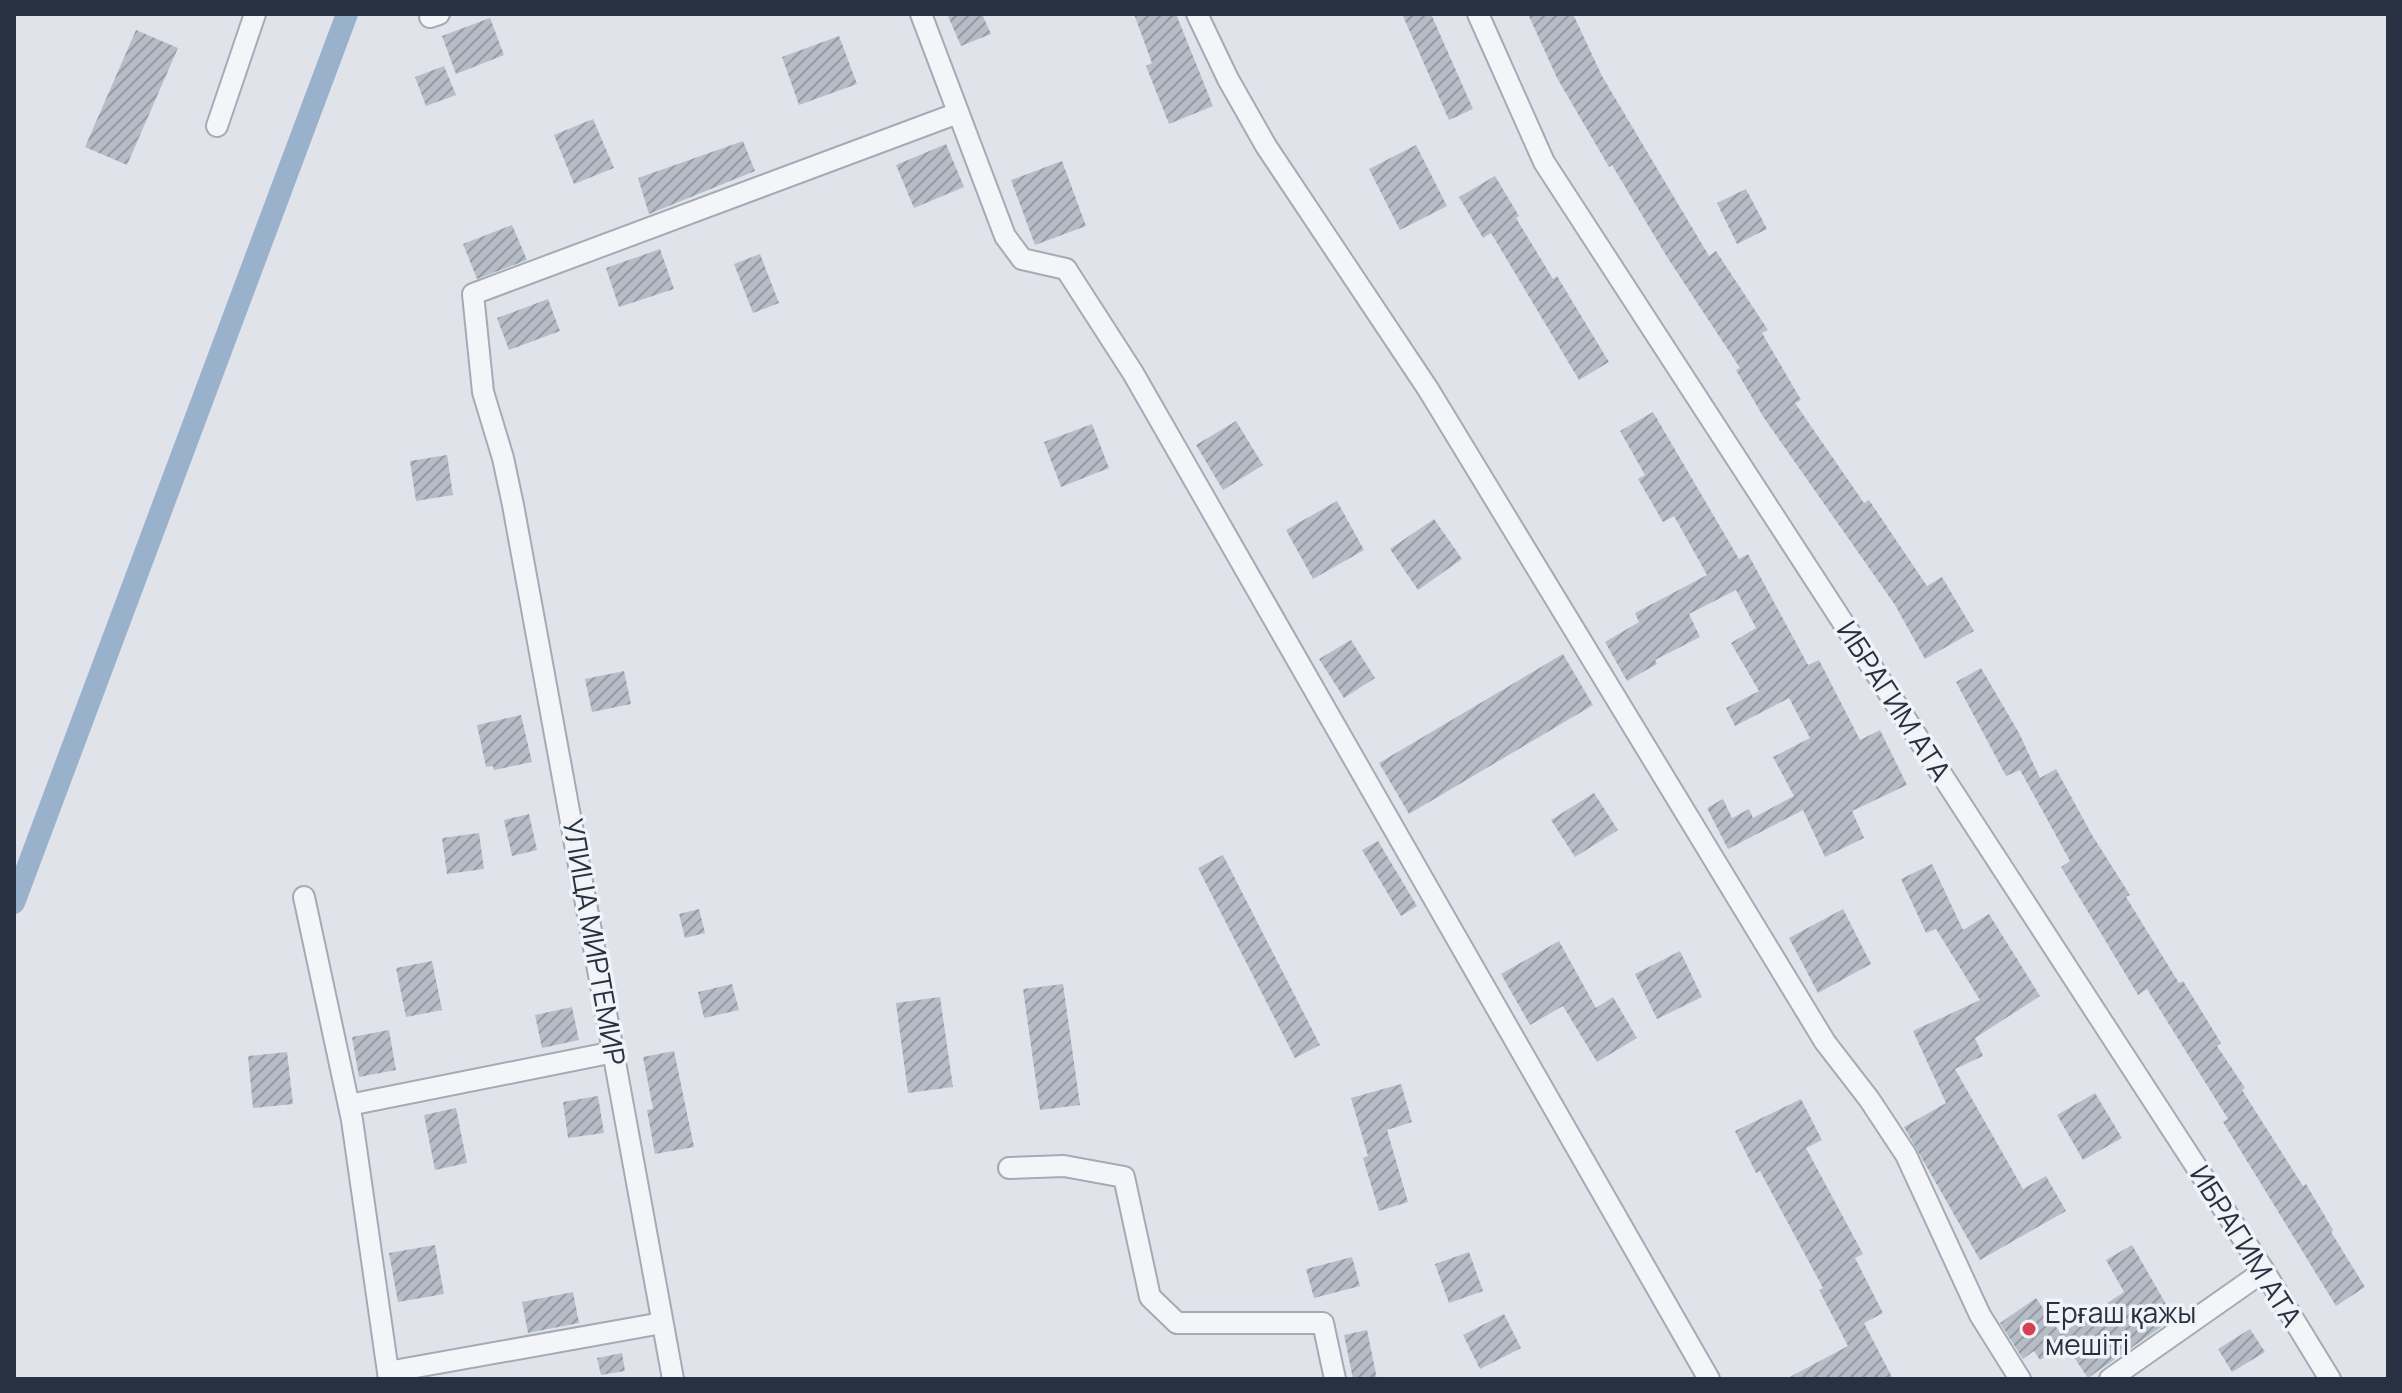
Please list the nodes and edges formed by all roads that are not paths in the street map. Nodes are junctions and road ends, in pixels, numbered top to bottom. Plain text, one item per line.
1 (255, 14) edge
2 (921, 14) edge
3 (1197, 14) edge
4 (1478, 14) edge
5 (958, 113) junction
6 (217, 126) dead end
7 (304, 897) dead end
8 (614, 1052) junction
9 (349, 1105) junction
10 (1009, 1168) dead end
11 (2264, 1271) junction
12 (662, 1323) junction
13 (388, 1376) edge
14 (673, 1379) edge
15 (1335, 1379) edge
16 (1709, 1379) edge
17 (2020, 1379) edge
18 (2110, 1379) edge
19 (2330, 1379) edge

1 - 6 street
2 - 5 street
3 - 17 street
4 - 11 street, ИБРАГИМ АТА
5 - 8 street, УЛИЦА МИРТЕМИР
5 - 16 street
7 - 9 street
8 - 9 street
8 - 12 street, УЛИЦА МИРТЕМИР
9 - 13 street
10 - 15 street
11 - 18 street
11 - 19 street, ИБРАГИМ АТА
12 - 13 street
12 - 14 street, УЛИЦА МИРТЕМИР

